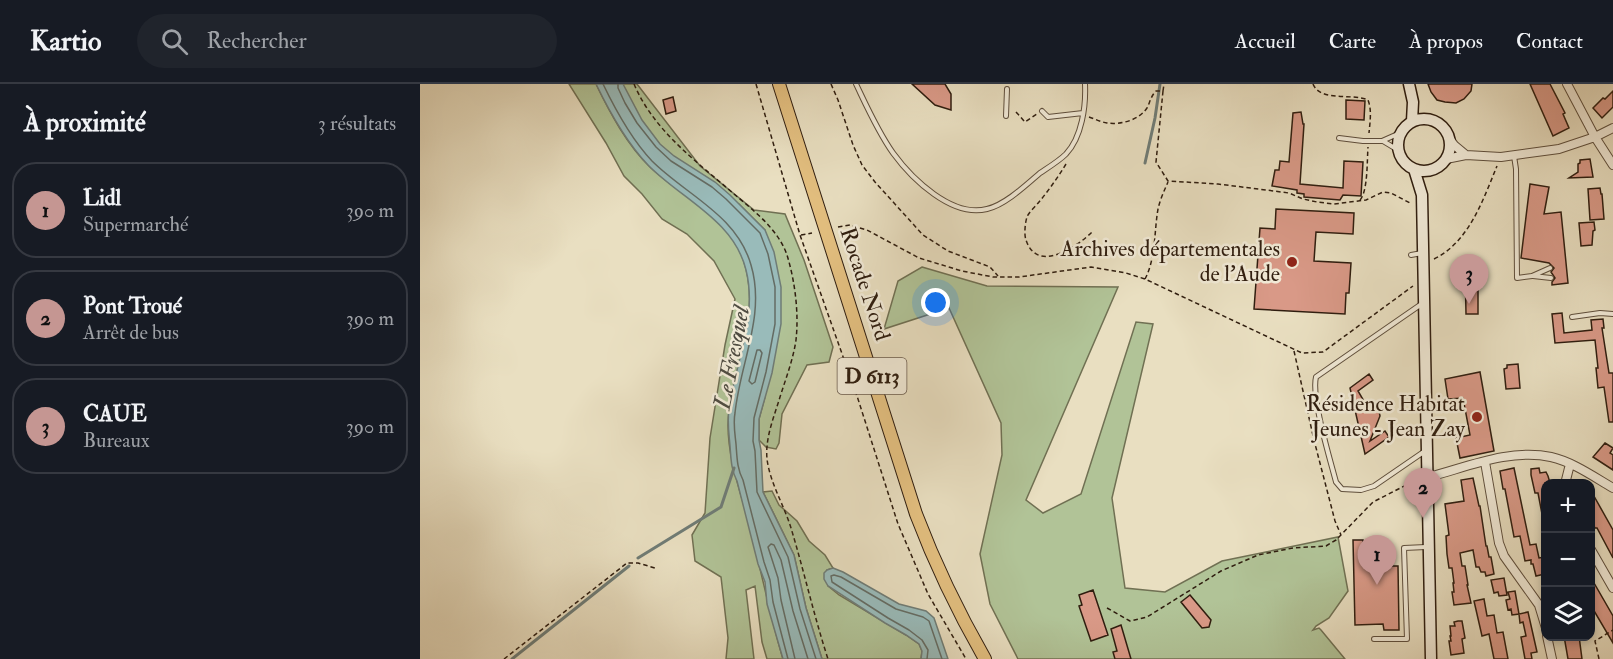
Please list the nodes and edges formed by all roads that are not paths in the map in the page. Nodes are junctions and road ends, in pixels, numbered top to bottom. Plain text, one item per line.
1 (779, 84) edge
2 (856, 84) edge
3 (1085, 84) edge
4 (1409, 84) edge
5 (1567, 84) edge
6 (1007, 89) dead end
7 (1413, 102) junction
8 (1042, 111) dead end
9 (1083, 113) junction
10 (1006, 116) dead end
11 (1425, 118) junction
12 (1412, 121) junction
13 (1613, 128) edge
14 (1400, 133) junction
15 (1595, 136) junction
16 (1339, 138) dead end
17 (1449, 138) junction
18 (1382, 141) junction
19 (1398, 150) junction
20 (1466, 155) junction
21 (1514, 156) junction
22 (1446, 159) junction
23 (1613, 165) edge
24 (1414, 169) junction
25 (1434, 170) junction
26 (1422, 195) junction
27 (1423, 253) junction
28 (1411, 255) dead end
29 (1550, 268) dead end
30 (1532, 276) junction
31 (1551, 278) dead end
32 (1424, 302) junction
33 (1613, 314) edge
34 (1572, 317) dead end
35 (1428, 449) junction
36 (1485, 462) junction
37 (1570, 464) junction
38 (1428, 477) junction
39 (1566, 479) edge
40 (1613, 488) edge
41 (1430, 547) junction
42 (1595, 557) edge
43 (1613, 588) edge
44 (1541, 613) edge
45 (1374, 639) dead end
46 (1548, 641) edge
47 (985, 659) edge
48 (1431, 659) edge
49 (1552, 659) edge

1 - 47 main road, Rocade Nord / D 6113
2 - 9 lane
3 - 9 lane
4 - 7 street
5 - 15 street
6 - 10 lane
7 - 11 street
7 - 12 street
8 - 9 lane
11 - 12 street
11 - 17 street
12 - 14 street
13 - 15 street
14 - 18 lane
14 - 19 street
15 - 21 street
15 - 23 street
16 - 18 lane
17 - 20 street
17 - 22 street
18 - 19 lane
19 - 24 street
20 - 21 street
20 - 22 street
21 - 30 lane
22 - 25 street
24 - 25 street
24 - 26 street
25 - 26 street
26 - 27 street
27 - 28 lane
27 - 32 street
29 - 30 lane
30 - 31 lane
32 - 35 street
32 - 35 lane
33 - 34 lane
35 - 38 street
36 - 37 street
36 - 38 street
36 - 44 street
37 - 39 street
37 - 40 street
38 - 41 street
41 - 45 lane
41 - 48 street
42 - 43 street
46 - 49 street

